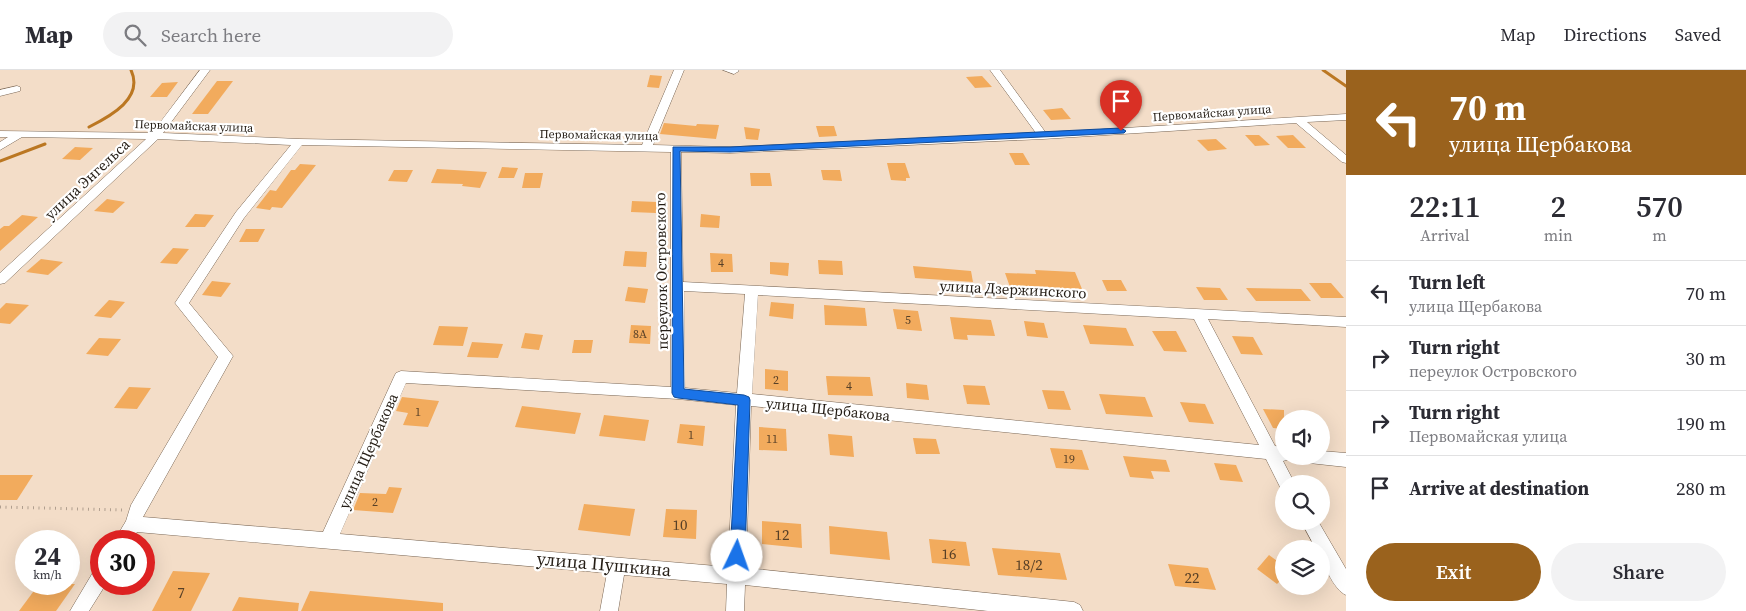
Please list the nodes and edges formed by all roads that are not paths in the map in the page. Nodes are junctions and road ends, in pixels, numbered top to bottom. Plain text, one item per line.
1 (205, 70) edge
2 (679, 70) edge
3 (995, 70) edge
4 (17, 89) dead end
5 (0, 93) edge
6 (1346, 116) edge
7 (1298, 120) junction
8 (0, 134) edge
9 (19, 135) junction
10 (154, 136) junction
11 (1043, 136) junction
12 (299, 142) junction
13 (0, 147) edge
14 (646, 149) junction
15 (676, 149) junction
16 (1346, 160) edge
17 (0, 280) edge
18 (678, 286) junction
19 (752, 291) junction
20 (1200, 315) junction
21 (1346, 322) edge
22 (678, 393) junction
23 (744, 400) junction
24 (1275, 451) edge
25 (1275, 453) edge
26 (1330, 458) edge
27 (1346, 460) edge
28 (135, 517) junction
29 (128, 530) edge
30 (1314, 530) edge
31 (328, 541) junction
32 (617, 566) junction
33 (736, 576) junction
34 (1346, 586) edge
35 (90, 593) edge
36 (79, 611) edge
37 (609, 611) edge
38 (735, 611) edge
39 (1074, 611) edge

1 - 10 street, улица Энгельса
2 - 14 street
3 - 11 street
4 - 5 street
6 - 7 street, Первомайская улица
7 - 11 street, Первомайская улица
7 - 16 street
8 - 9 street, Первомайская улица
9 - 10 street, Первомайская улица
9 - 13 street
10 - 12 street, Первомайская улица
10 - 17 street, улица Энгельса
11 - 15 street, Первомайская улица
12 - 14 street, Первомайская улица
12 - 28 street
14 - 15 street, Первомайская улица
15 - 18 street, переулок Островского
18 - 19 street, улица Дзержинского
18 - 22 street, переулок Островского
19 - 20 street, улица Дзержинского
19 - 23 street
20 - 21 street, улица Дзержинского
20 - 24 street
22 - 23 street, улица Щербакова
22 - 31 street, улица Щербакова
23 - 25 street, улица Щербакова
23 - 33 street
26 - 27 street
28 - 29 street
28 - 31 street, улица Пушкина
30 - 34 street
31 - 32 street, улица Пушкина
32 - 33 street, улица Пушкина
32 - 37 street
33 - 38 street
33 - 39 street, улица Пушкина
35 - 36 street

